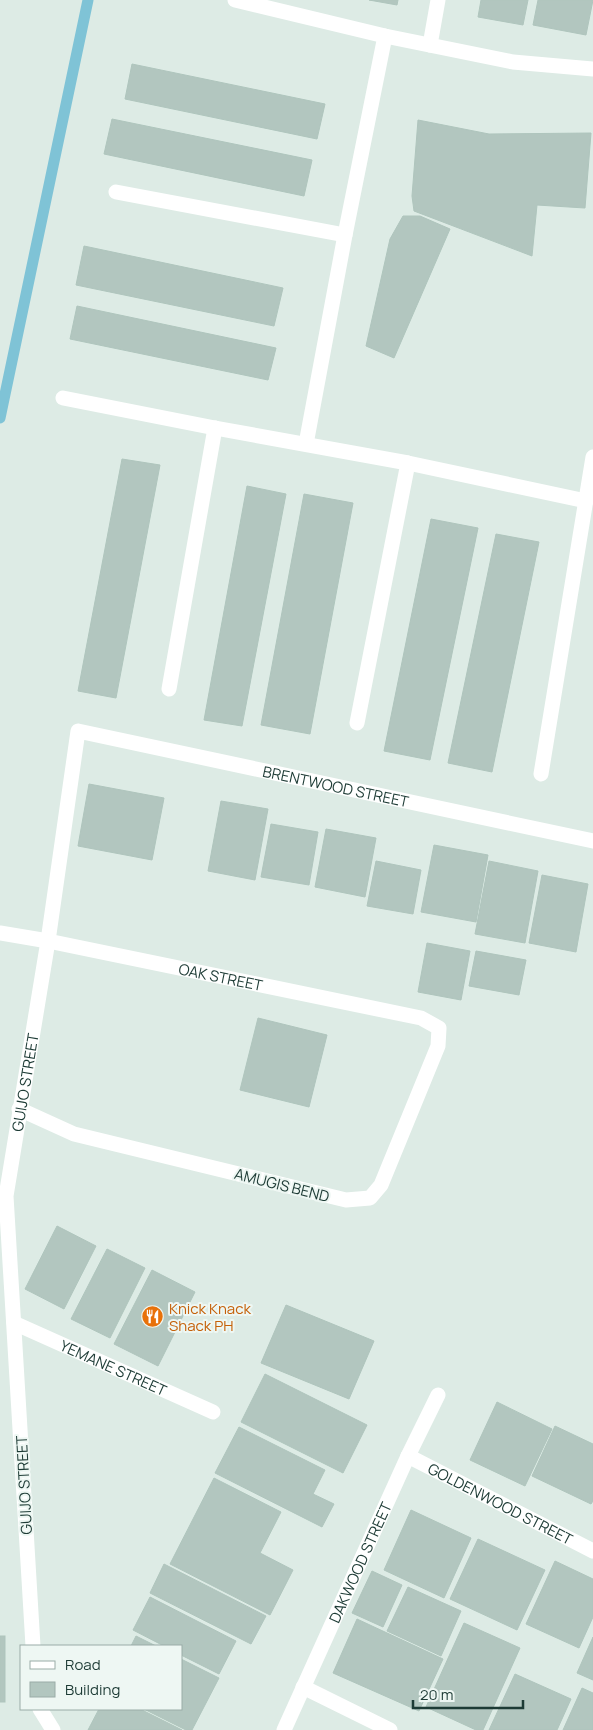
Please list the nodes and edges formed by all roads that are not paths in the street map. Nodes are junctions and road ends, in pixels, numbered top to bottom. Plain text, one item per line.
1 (438, 0) edge
2 (242, 1) edge
3 (385, 36) junction
4 (430, 45) junction
5 (593, 69) edge
6 (116, 192) dead end
7 (345, 235) junction
8 (62, 398) dead end
9 (215, 428) junction
10 (306, 444) junction
11 (593, 457) edge
12 (408, 463) junction
13 (586, 501) junction
14 (169, 689) dead end
15 (357, 723) dead end
16 (78, 731) joint
17 (541, 774) dead end
18 (593, 841) edge
19 (0, 932) edge
20 (48, 941) junction
21 (439, 1028) joint
22 (20, 1109) junction
23 (14, 1323) junction
24 (438, 1395) dead end
25 (213, 1412) dead end
26 (408, 1456) junction
27 (593, 1551) edge
28 (33, 1645) edge
29 (303, 1687) junction
30 (41, 1710) edge
31 (54, 1730) edge
32 (284, 1730) edge
33 (390, 1730) edge

1 - 4 street
2 - 3 street
3 - 4 street
3 - 7 street
4 - 5 street
6 - 7 street
7 - 10 street
8 - 9 street
9 - 10 street
9 - 14 street
10 - 12 street
11 - 13 street
12 - 13 street
12 - 15 street
13 - 17 street
16 - 18 street, BRENTWOOD STREET
16 - 20 street, GUIJO STREET
19 - 20 street, OAK STREET
20 - 21 street, OAK STREET
20 - 22 street, GUIJO STREET
21 - 22 street, AMUGIS BEND
22 - 23 street, GUIJO STREET
23 - 25 street, YEMANE STREET
23 - 28 street, GUIJO STREET
24 - 26 street, DAKWOOD STREET
26 - 27 street, GOLDENWOOD STREET
26 - 29 street, DAKWOOD STREET
29 - 32 street, DAKWOOD STREET
29 - 33 street
30 - 31 street

